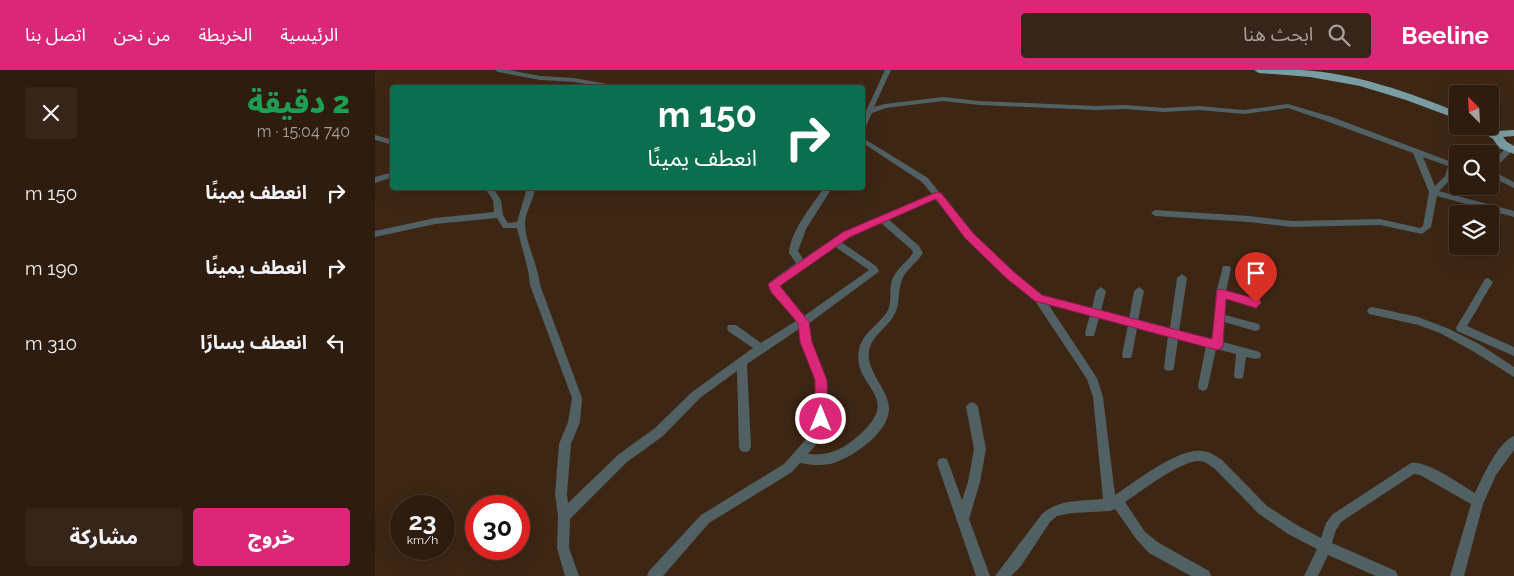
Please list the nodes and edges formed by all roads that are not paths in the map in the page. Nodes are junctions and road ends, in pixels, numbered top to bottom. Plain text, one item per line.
1 (498, 70) edge
2 (888, 70) edge
3 (1259, 70) edge
4 (1313, 70) edge
5 (540, 78) junction
6 (574, 80) junction
7 (538, 85) edge
8 (576, 85) edge
9 (607, 85) edge
10 (1449, 108) edge
11 (866, 113) edge
12 (1449, 113) edge
13 (1499, 129) edge
14 (1512, 133) edge
15 (1494, 135) edge
16 (375, 137) edge
17 (1497, 137) junction
18 (865, 141) edge
19 (390, 142) edge
20 (1512, 150) edge
21 (1417, 153) junction
22 (1499, 161) edge
23 (1449, 164) edge
24 (390, 175) edge
25 (1449, 178) edge
26 (1499, 178) edge
27 (375, 180) edge
28 (1514, 185) edge
29 (490, 190) edge
30 (530, 190) edge
31 (827, 190) edge
32 (1433, 192) junction
33 (937, 195) junction
34 (1155, 213) dead end
35 (1514, 214) edge
36 (499, 215) junction
37 (881, 218) junction
38 (521, 224) junction
39 (375, 234) edge
40 (834, 242) junction
41 (802, 264) junction
42 (1226, 268) dead end
43 (1182, 278) dead end
44 (1488, 282) dead end
45 (1101, 291) dead end
46 (1139, 291) dead end
47 (1221, 293) junction
48 (1039, 298) junction
49 (1256, 303) dead end
50 (1372, 311) dead end
51 (1095, 313) junction
52 (1219, 317) junction
53 (803, 322) junction
54 (1133, 322) junction
55 (1255, 327) dead end
56 (732, 328) dead end
57 (1090, 333) dead end
58 (1174, 333) junction
59 (1215, 344) junction
60 (761, 348) junction
61 (1242, 351) junction
62 (1514, 352) edge
63 (1127, 355) dead end
64 (1256, 355) dead end
65 (742, 362) junction
66 (1169, 367) dead end
67 (1514, 373) edge
68 (1239, 375) dead end
69 (1203, 386) dead end
70 (972, 408) dead end
71 (1514, 441) edge
72 (745, 447) dead end
73 (797, 458) junction
74 (943, 463) dead end
75 (1477, 502) junction
76 (1113, 504) junction
77 (563, 516) junction
78 (963, 518) junction
79 (1325, 546) junction
80 (573, 576) edge
81 (654, 576) edge
82 (983, 576) edge
83 (1002, 576) edge
84 (1204, 576) edge
85 (1311, 576) edge
86 (1391, 576) edge
87 (1457, 576) edge

1 - 5 street
2 - 11 street
3 - 12 highway
4 - 10 highway
5 - 6 street
5 - 7 street
6 - 8 street
6 - 9 street
11 - 21 street
13 - 14 highway
14 - 17 highway
15 - 17 highway
16 - 19 street
17 - 20 highway
18 - 33 street
20 - 22 street
21 - 23 street
21 - 32 street
24 - 27 street
25 - 32 street
26 - 28 street
29 - 36 street
30 - 38 street
31 - 41 street
32 - 34 street
32 - 35 street
33 - 37 street
33 - 48 street
36 - 38 street
36 - 39 street
37 - 40 street
37 - 73 street
38 - 77 street
40 - 41 street
40 - 53 street
41 - 53 street
42 - 47 street
43 - 58 street
44 - 62 street
45 - 51 street
46 - 54 street
47 - 49 street
47 - 52 street
48 - 51 street
48 - 76 street
50 - 67 street
51 - 54 street
51 - 57 street
52 - 55 street
52 - 59 street
53 - 60 street
53 - 73 street
54 - 58 street
54 - 63 street
56 - 60 street
58 - 59 street
58 - 66 street
59 - 61 street
59 - 69 street
60 - 65 street
61 - 64 street
61 - 68 street
65 - 72 street
65 - 77 street
70 - 78 street
71 - 75 street
73 - 81 street
74 - 78 street
75 - 79 street
75 - 87 street
76 - 79 street
76 - 83 street
76 - 84 street
77 - 80 street
78 - 82 street
79 - 85 street
79 - 86 street

